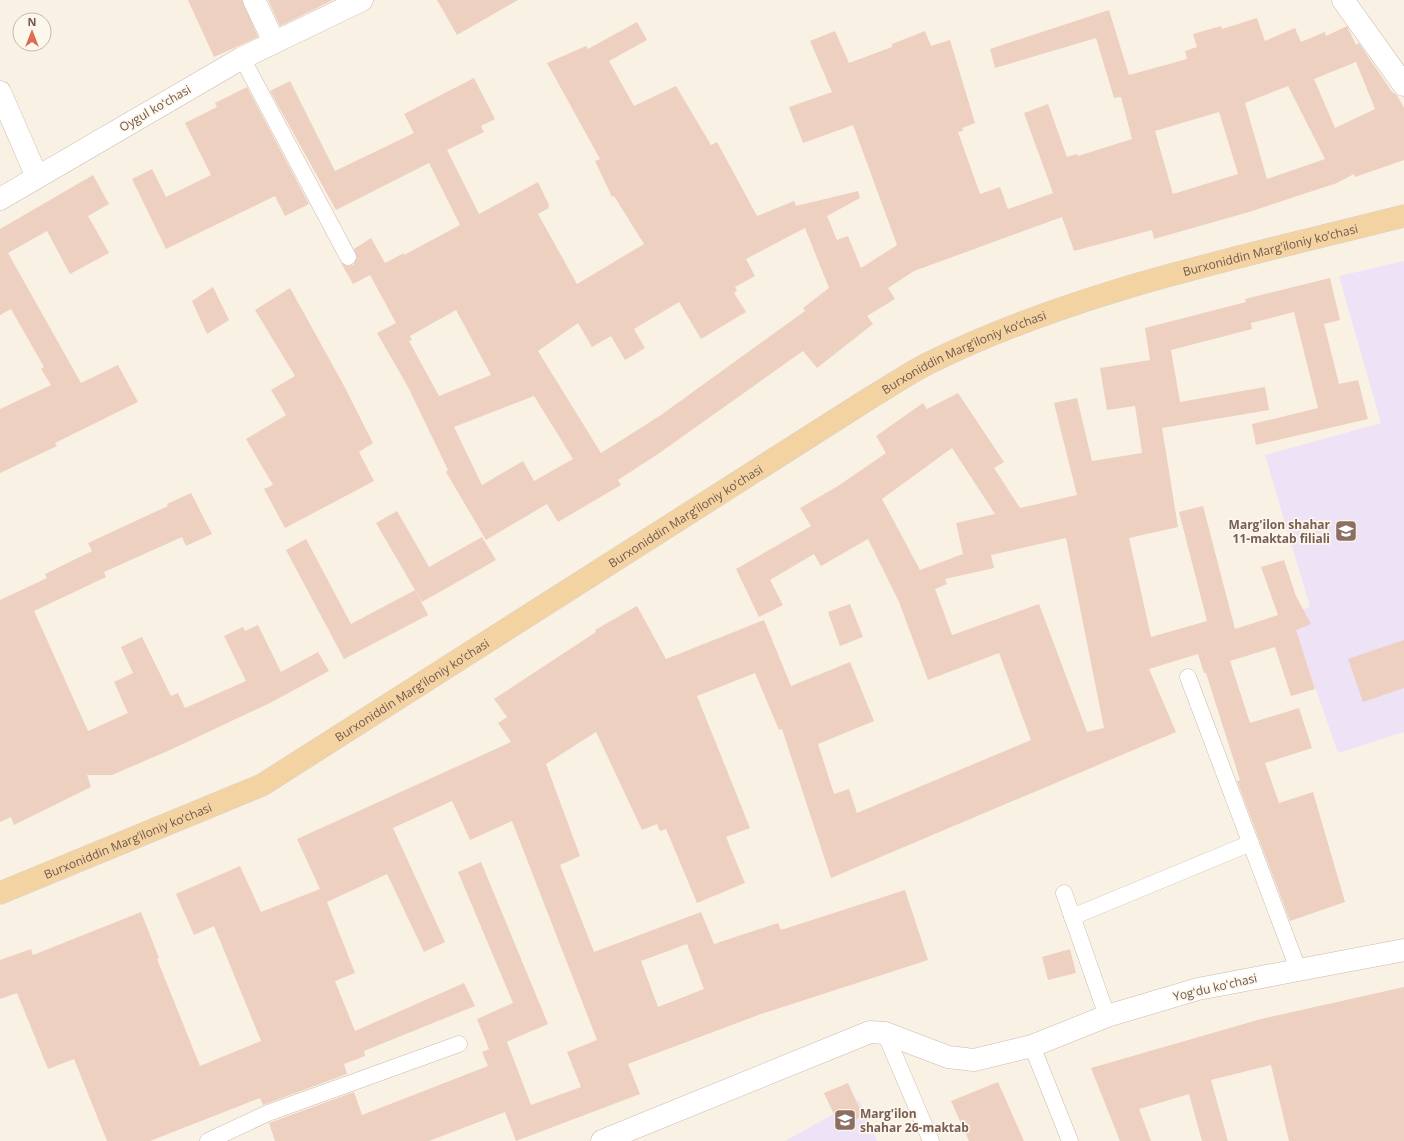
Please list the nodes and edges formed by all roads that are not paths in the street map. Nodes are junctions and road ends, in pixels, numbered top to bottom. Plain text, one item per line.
1 (254, 0) edge
2 (362, 0) edge
3 (1343, 0) edge
4 (274, 42) junction
5 (242, 58) junction
6 (1404, 85) edge
7 (0, 92) edge
8 (37, 177) junction
9 (0, 199) edge
10 (1404, 216) edge
11 (348, 258) dead end
12 (1188, 676) dead end
13 (1251, 843) junction
14 (0, 893) edge
15 (1064, 894) dead end
16 (1072, 917) junction
17 (1404, 950) edge
18 (1298, 969) junction
19 (1107, 1016) junction
20 (885, 1034) junction
21 (459, 1044) dead end
22 (1032, 1046) junction
23 (208, 1141) edge
24 (602, 1141) edge
25 (931, 1141) edge
26 (1070, 1141) edge

1 - 4 street
2 - 4 street, Oygul koʻchasi
3 - 6 street
4 - 5 street, Oygul koʻchasi
5 - 8 street, Oygul koʻchasi
5 - 11 lane
7 - 8 street
8 - 9 street, Oygul koʻchasi
10 - 14 main road, Burxoniddin Marg’iloniy ko’chasi
12 - 13 lane
13 - 16 lane
13 - 18 lane
15 - 16 lane
16 - 19 lane
17 - 18 street, Yogʻdu koʻchasi
18 - 19 street, Yogʻdu koʻchasi
19 - 22 street, Yogʻdu koʻchasi
20 - 22 street, Yogʻdu koʻchasi
20 - 24 street, Yogʻdu koʻchasi
20 - 25 lane
21 - 23 lane
22 - 26 lane

